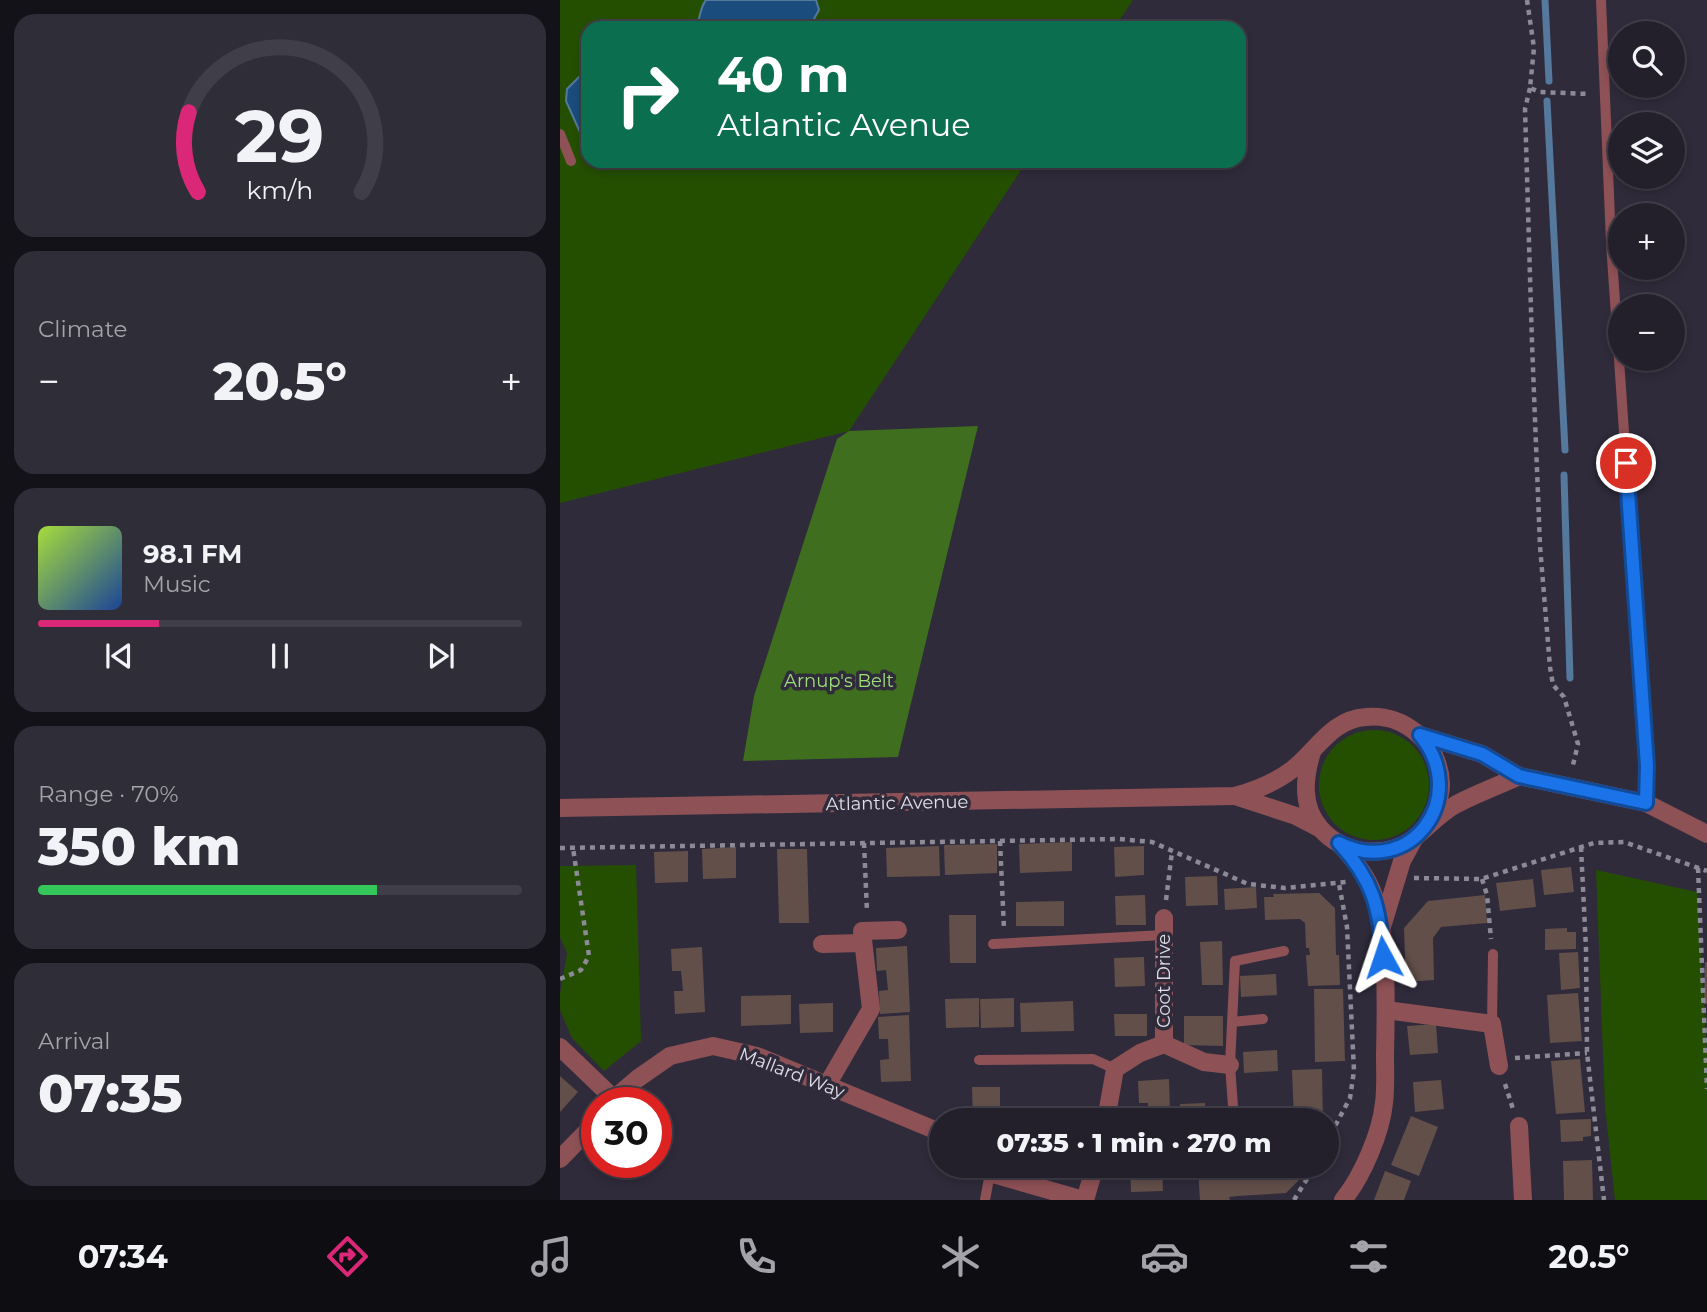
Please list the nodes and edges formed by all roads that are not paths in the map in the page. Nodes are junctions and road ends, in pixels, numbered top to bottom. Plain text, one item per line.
1 (1601, 0) edge
2 (560, 134) edge
3 (571, 161) dead end
4 (1420, 735) junction
5 (1312, 752) junction
6 (1519, 776) junction
7 (1235, 796) junction
8 (1646, 803) junction
9 (560, 808) edge
10 (1427, 825) junction
11 (1319, 828) junction
12 (1707, 834) edge
13 (1413, 839) junction
14 (1339, 843) junction
15 (1164, 926) joint
16 (898, 930) dead end
17 (1381, 930) junction
18 (865, 937) junction
19 (822, 944) dead end
20 (999, 944) road end
21 (1284, 951) dead end
22 (1493, 954) road end
23 (1386, 1010) junction
24 (1263, 1018) dead end
25 (1232, 1022) junction
26 (1492, 1024) junction
27 (1164, 1044) junction
28 (560, 1046) edge
29 (979, 1059) dead end
30 (1498, 1062) road end
31 (1230, 1065) junction
32 (1115, 1069) junction
33 (827, 1085) junction
34 (599, 1087) edge
35 (629, 1087) edge
36 (1108, 1108) edge
37 (1233, 1108) edge
38 (1519, 1126) road end
39 (929, 1128) edge
40 (581, 1138) edge
41 (560, 1160) edge
42 (986, 1178) edge
43 (1014, 1178) edge
44 (1091, 1178) edge
45 (985, 1200) edge
46 (1084, 1200) edge
47 (1343, 1200) edge
48 (1524, 1200) edge

1 - 8 lane
2 - 3 lane
4 - 5 street, Atlantic Avenue
4 - 6 street, Atlantic Avenue
4 - 10 street, Atlantic Avenue
5 - 7 street, Atlantic Avenue
5 - 11 street
6 - 8 street, Atlantic Avenue
6 - 10 street, Atlantic Avenue
7 - 9 street, Atlantic Avenue
7 - 11 street, Atlantic Avenue
8 - 12 street, Atlantic Avenue
10 - 13 street, Atlantic Avenue
11 - 14 street, Atlantic Avenue
13 - 14 street, Atlantic Avenue
13 - 17 street
14 - 17 street
15 - 20 lane
15 - 27 street, Coot Drive
16 - 18 street
17 - 23 street
18 - 19 street
18 - 33 street
21 - 25 lane
22 - 26 lane
23 - 26 street
23 - 47 street
24 - 25 lane
25 - 31 lane
26 - 30 street
27 - 31 street, Coot Drive
27 - 32 street, Coot Drive
28 - 34 street
29 - 32 lane
31 - 37 lane
32 - 36 street
33 - 35 street, Mallard Way
33 - 39 street, Mallard Way
38 - 48 street
40 - 41 street
42 - 45 lane
43 - 46 street
44 - 46 street

